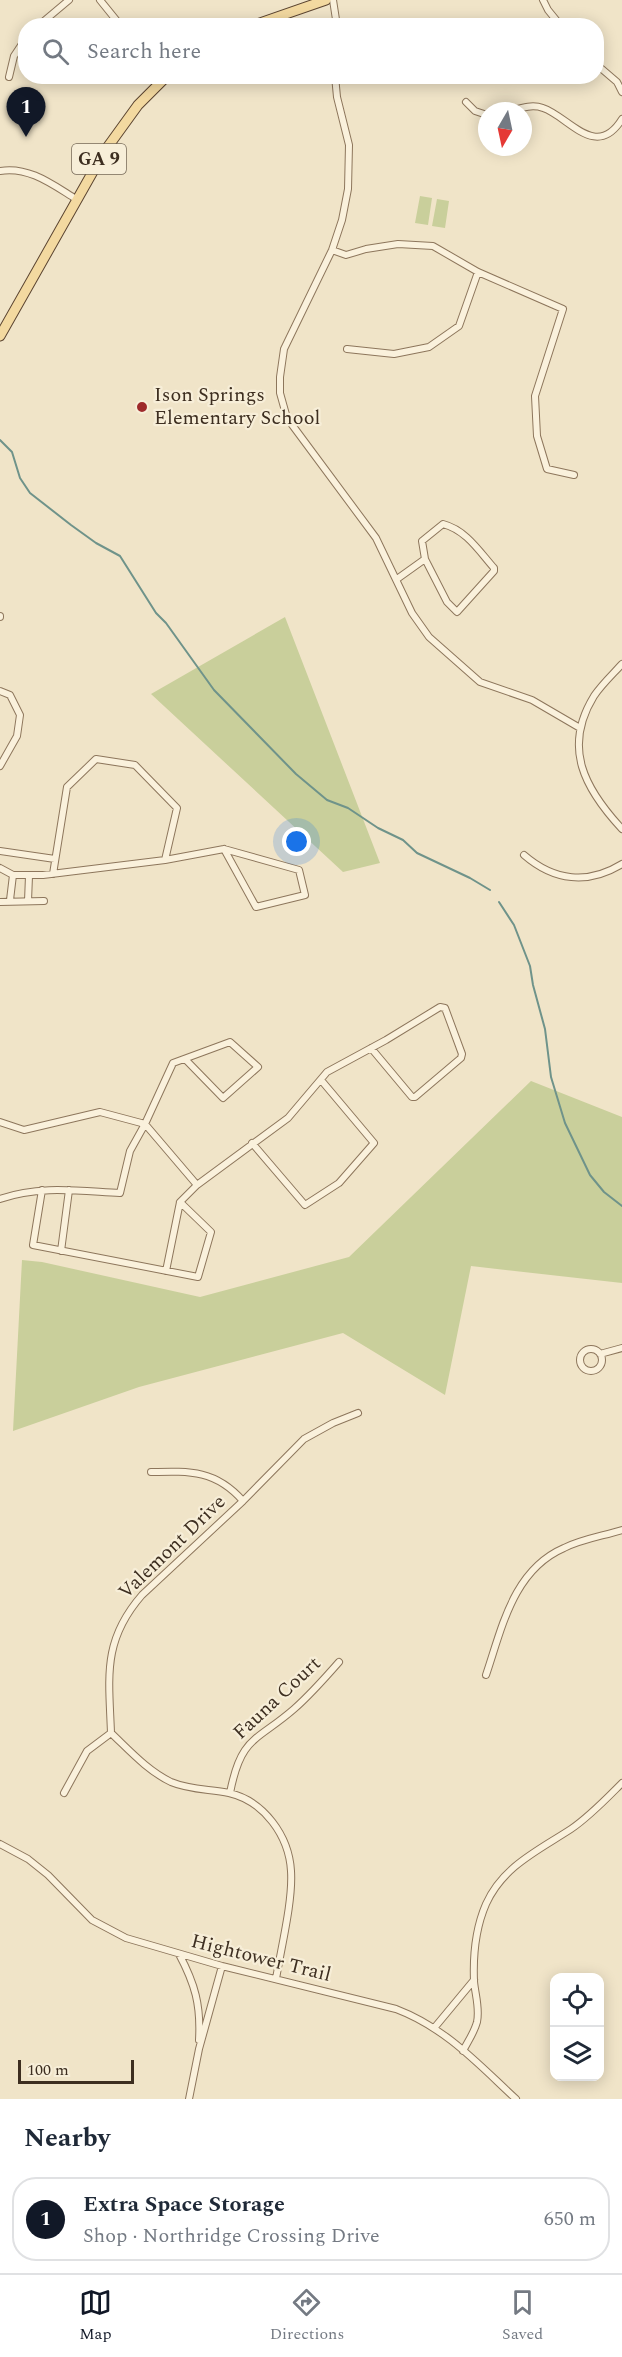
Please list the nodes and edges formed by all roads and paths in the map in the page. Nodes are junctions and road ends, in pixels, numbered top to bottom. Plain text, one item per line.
1 (69, 0) edge
2 (100, 0) edge
3 (326, 0) edge
4 (333, 0) edge
5 (543, 0) edge
6 (48, 18) edge
7 (115, 18) edge
8 (274, 18) edge
9 (336, 18) edge
10 (554, 18) edge
11 (18, 50) edge
12 (604, 70) edge
13 (9, 77) dead end
14 (159, 84) edge
15 (336, 84) edge
16 (622, 92) edge
17 (466, 102) dead end
18 (532, 106) edge
19 (478, 112) edge
20 (622, 119) edge
21 (0, 171) edge
22 (76, 199) junction
23 (332, 250) junction
24 (478, 272) junction
25 (0, 336) edge
26 (347, 349) dead end
27 (574, 475) dead end
28 (425, 559) junction
29 (397, 579) junction
30 (622, 664) edge
31 (0, 691) edge
32 (580, 728) junction
33 (0, 766) edge
34 (622, 829) edge
35 (224, 849) junction
36 (0, 851) edge
37 (524, 855) dead end
38 (55, 859) junction
39 (165, 860) junction
40 (622, 864) edge
41 (0, 868) edge
42 (13, 874) junction
43 (53, 874) junction
44 (30, 876) junction
45 (10, 900) junction
46 (28, 901) junction
47 (44, 901) dead end
48 (0, 902) edge
49 (371, 1048) junction
50 (185, 1059) junction
51 (321, 1080) junction
52 (0, 1122) edge
53 (145, 1124) junction
54 (252, 1143) junction
55 (196, 1185) junction
56 (42, 1190) junction
57 (69, 1190) junction
58 (0, 1199) edge
59 (180, 1202) junction
60 (61, 1251) junction
61 (166, 1271) junction
62 (622, 1348) edge
63 (600, 1354) dead end
64 (358, 1413) dead end
65 (152, 1472) dead end
66 (243, 1501) junction
67 (622, 1530) edge
68 (339, 1662) dead end
69 (486, 1675) dead end
70 (111, 1733) junction
71 (622, 1782) edge
72 (64, 1793) dead end
73 (230, 1793) junction
74 (0, 1844) edge
75 (179, 1954) junction
76 (222, 1966) junction
77 (276, 1979) junction
78 (474, 1980) junction
79 (435, 2027) junction
80 (199, 2049) junction
81 (463, 2051) junction
82 (189, 2099) edge
83 (516, 2099) edge

1 - 6 street
2 - 7 street
3 - 8 main road
4 - 9 street
5 - 10 street
11 - 13 street
12 - 16 street
14 - 22 main road, GA 9
15 - 23 street
17 - 19 street
18 - 20 street
21 - 22 street
22 - 25 main road, GA 9
23 - 24 street
23 - 29 street
24 - 26 street
24 - 27 street
28 - 28 street
28 - 29 street
29 - 32 street
30 - 32 street
31 - 33 street
32 - 34 street
35 - 35 street
35 - 39 street
36 - 38 street
37 - 40 street
38 - 39 street
38 - 43 street
39 - 43 street
41 - 42 street
42 - 44 street
42 - 45 street
43 - 44 street
44 - 46 street
45 - 46 street
45 - 48 street
46 - 47 street
49 - 49 street
49 - 51 street
50 - 50 street
50 - 53 street
51 - 54 street
51 - 54 street
52 - 53 street
53 - 55 street
53 - 57 street
54 - 55 street
55 - 59 street
56 - 57 street
56 - 58 street
56 - 60 street
57 - 60 street
59 - 61 street
59 - 61 street
60 - 61 street
62 - 63 street
64 - 66 street, Valemont Drive
65 - 66 street
66 - 70 street, Valemont Drive
67 - 69 street
68 - 73 street, Fauna Court
70 - 72 street
70 - 73 street
71 - 78 street
73 - 77 street
74 - 75 street, Hightower Trail
75 - 76 street, Hightower Trail
75 - 80 street
76 - 77 street, Hightower Trail
76 - 80 street
77 - 79 street, Hightower Trail
78 - 79 street
78 - 81 street
79 - 81 street, Hightower Trail
80 - 82 street
81 - 83 street, Hightower Trail

